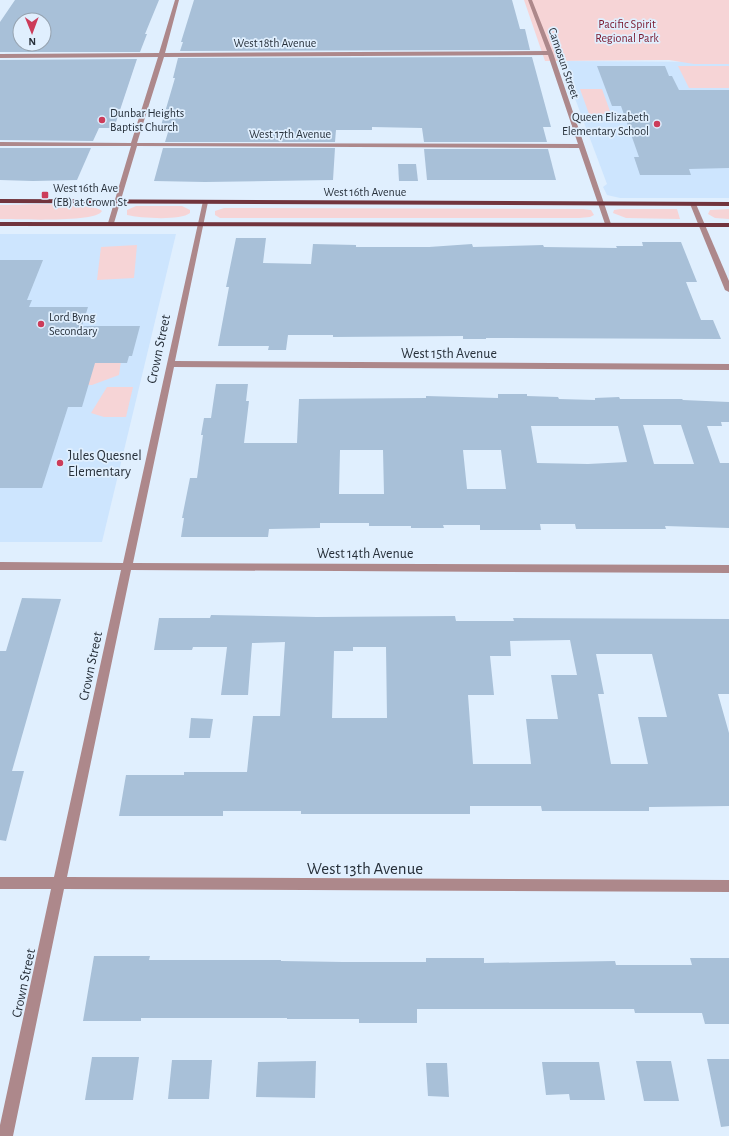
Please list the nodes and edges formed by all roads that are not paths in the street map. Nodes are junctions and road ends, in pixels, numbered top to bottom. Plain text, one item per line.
1 (177, 0) edge
2 (530, 0) edge
3 (550, 53) junction
4 (161, 55) junction
5 (0, 56) edge
6 (0, 144) edge
7 (134, 145) junction
8 (581, 146) junction
9 (0, 201) edge
10 (118, 201) junction
11 (205, 202) junction
12 (601, 204) junction
13 (693, 204) junction
14 (729, 204) edge
15 (201, 223) junction
16 (0, 224) edge
17 (111, 224) junction
18 (608, 224) junction
19 (702, 224) junction
20 (729, 224) edge
21 (729, 290) edge
22 (170, 364) junction
23 (729, 367) edge
24 (0, 566) edge
25 (126, 566) junction
26 (729, 569) edge
27 (0, 883) edge
28 (60, 884) junction
29 (729, 886) edge
30 (5, 1136) edge

1 - 4 street
2 - 3 street, Camosun Street
3 - 4 street, West 18th Avenue
3 - 8 street, Camosun Street
4 - 5 street, West 18th Avenue
4 - 7 street
6 - 7 street, West 17th Avenue
7 - 8 street, West 17th Avenue
7 - 10 street
8 - 12 street, Camosun Street
9 - 10 main road, West 16th Avenue
10 - 11 main road, West 16th Avenue
10 - 17 street
11 - 12 main road, West 16th Avenue
11 - 15 street, Crown Street
12 - 13 main road, West 16th Avenue
12 - 18 street, Camosun Street
13 - 14 main road, West 16th Avenue
13 - 19 street
15 - 17 main road
15 - 18 main road
15 - 22 street, Crown Street
16 - 17 main road
18 - 19 main road
19 - 20 main road
19 - 21 street
22 - 23 street, West 15th Avenue
22 - 25 street, Crown Street
24 - 25 street, West 14th Avenue
25 - 26 street, West 14th Avenue
25 - 28 street, Crown Street
27 - 28 street, West 13th Avenue
28 - 29 street, West 13th Avenue
28 - 30 street, Crown Street

